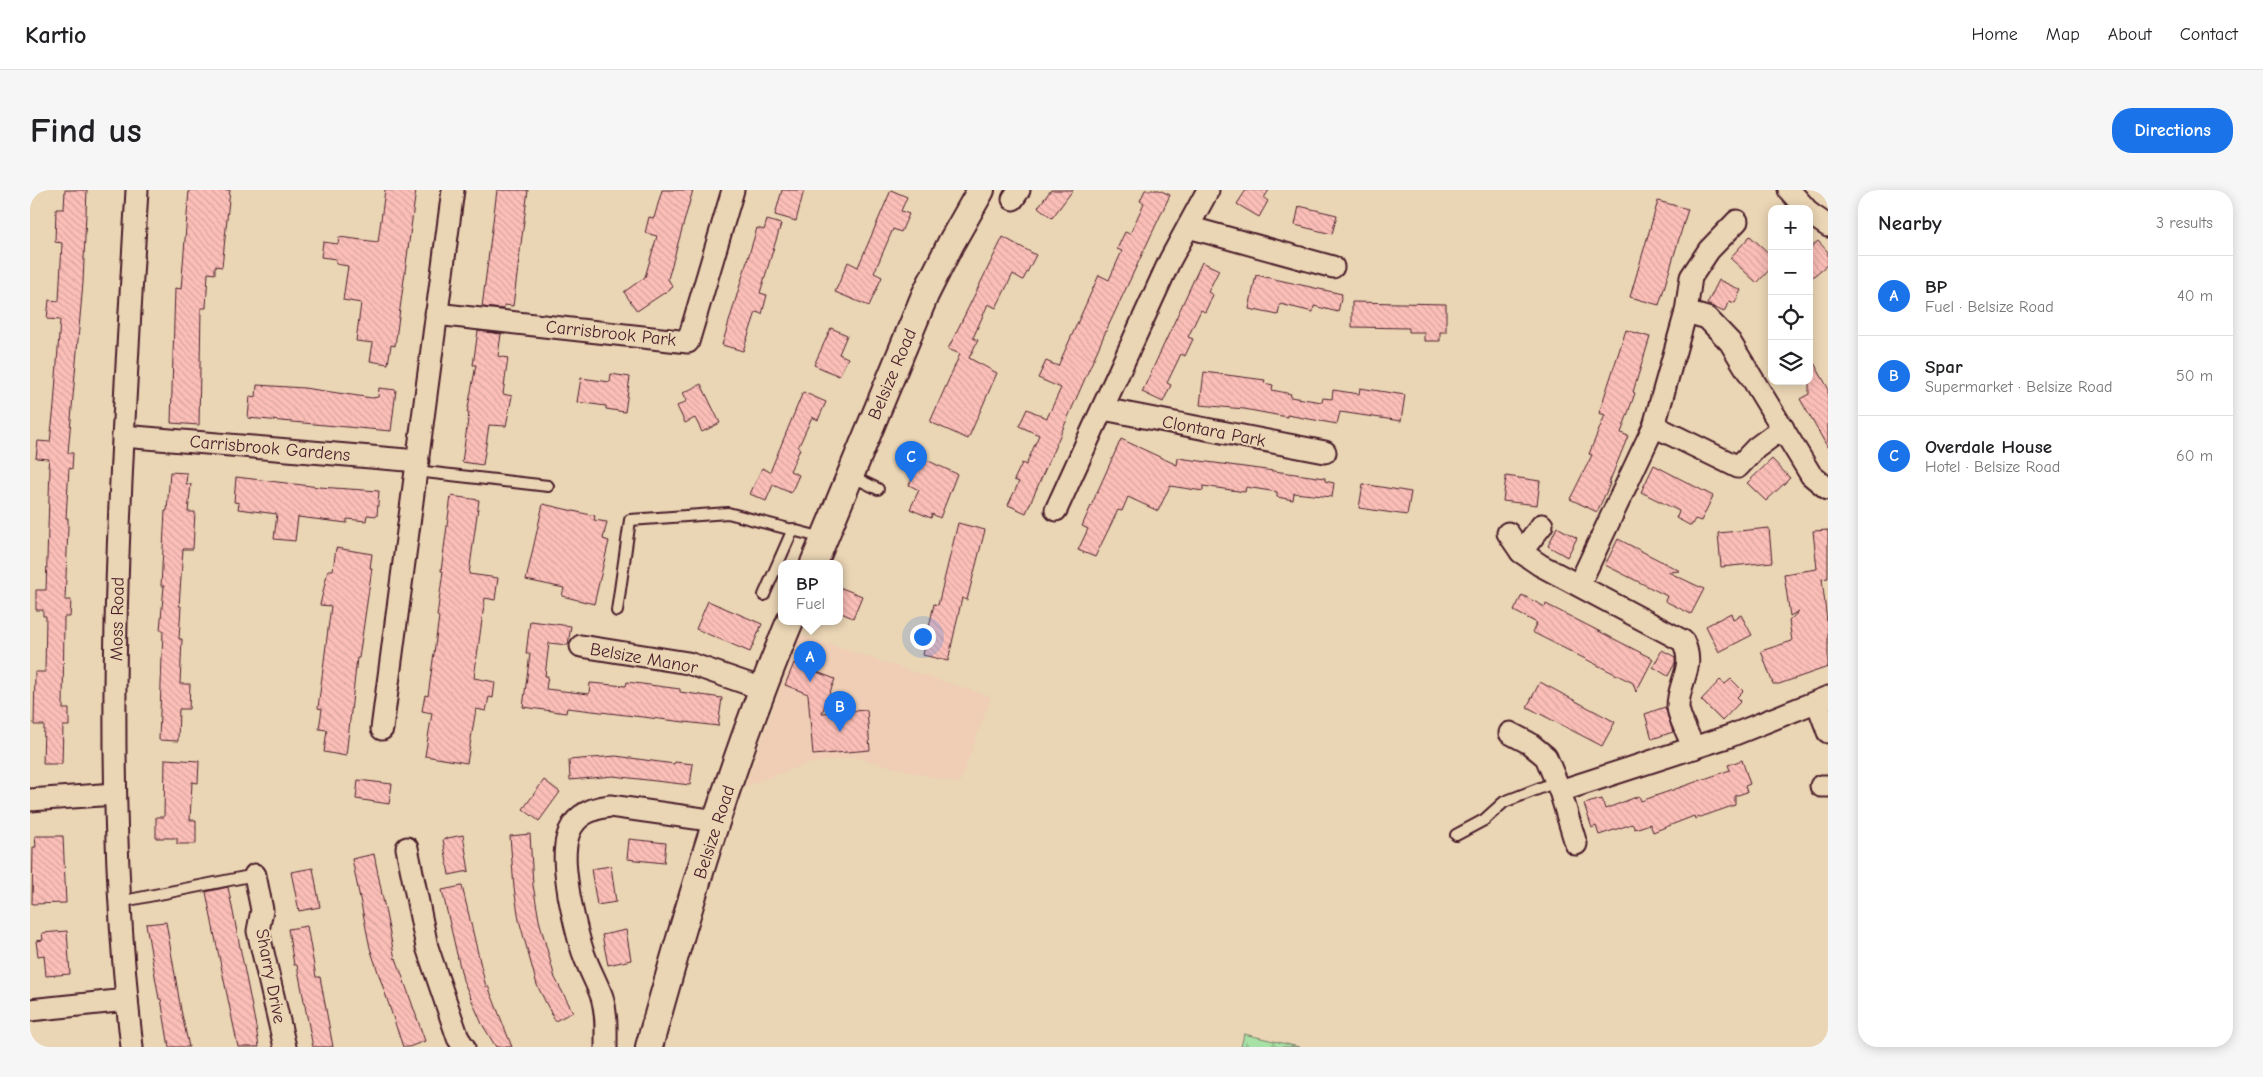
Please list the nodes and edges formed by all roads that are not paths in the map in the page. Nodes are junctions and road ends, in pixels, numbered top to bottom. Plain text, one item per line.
1 (137, 190) edge
2 (453, 190) edge
3 (733, 190) edge
4 (982, 190) edge
5 (1208, 190) edge
6 (1789, 190) edge
7 (1802, 205) edge
8 (1813, 216) edge
9 (1728, 223) dead end
10 (1828, 226) edge
11 (1188, 227) junction
12 (1334, 267) dead end
13 (1686, 312) junction
14 (436, 314) junction
15 (1103, 409) junction
16 (1654, 426) junction
17 (1783, 428) junction
18 (122, 436) junction
19 (1325, 452) dead end
20 (417, 466) junction
21 (850, 476) junction
22 (548, 486) dead end
23 (878, 489) dead end
24 (1828, 489) edge
25 (1056, 510) dead end
26 (1542, 525) dead end
27 (793, 529) junction
28 (1508, 533) dead end
29 (824, 538) junction
30 (1521, 552) junction
31 (779, 560) edge
32 (815, 560) edge
33 (778, 563) edge
34 (1579, 585) junction
35 (764, 595) dead end
36 (618, 611) dead end
37 (788, 625) edge
38 (581, 646) dead end
39 (763, 689) junction
40 (1823, 700) edge
41 (382, 730) dead end
42 (1828, 732) edge
43 (1510, 733) dead end
44 (1694, 748) junction
45 (1558, 786) junction
46 (115, 794) junction
47 (30, 800) edge
48 (717, 821) junction
49 (1456, 835) dead end
50 (1576, 844) dead end
51 (407, 848) dead end
52 (254, 875) joint
53 (119, 902) junction
54 (126, 1000) junction
55 (30, 1010) edge
56 (132, 1047) edge
57 (285, 1047) edge
58 (464, 1047) edge
59 (606, 1047) edge
60 (649, 1047) edge

1 - 18 street, Moss Road
2 - 14 street
3 - 14 street, Carrisbrook Park
4 - 21 street, Belsize Road
5 - 11 street
6 - 7 street
8 - 10 street
9 - 13 street
11 - 12 street
11 - 15 street
13 - 16 street
13 - 17 street
14 - 20 street
15 - 19 street, Clontara Park
15 - 25 street
16 - 17 street
16 - 34 street
17 - 24 street
18 - 20 street, Carrisbrook Gardens
18 - 46 street, Moss Road
20 - 22 lane
20 - 41 street
21 - 23 lane
21 - 29 street, Belsize Road
26 - 30 street
27 - 29 lane
27 - 31 lane
27 - 36 lane
28 - 30 street
29 - 32 street, Belsize Road
30 - 34 street
33 - 35 lane
34 - 44 street
37 - 39 street, Belsize Road
38 - 39 street, Belsize Manor
39 - 48 street, Belsize Road
40 - 42 street
40 - 44 street
43 - 45 street
44 - 45 street
45 - 49 lane
45 - 50 street
46 - 47 street
46 - 53 street, Moss Road
48 - 59 street
48 - 60 street, Belsize Road
51 - 58 street
52 - 53 lane
52 - 57 street, Sharry Drive
53 - 54 street, Moss Road
54 - 55 street
54 - 56 street, Moss Road

